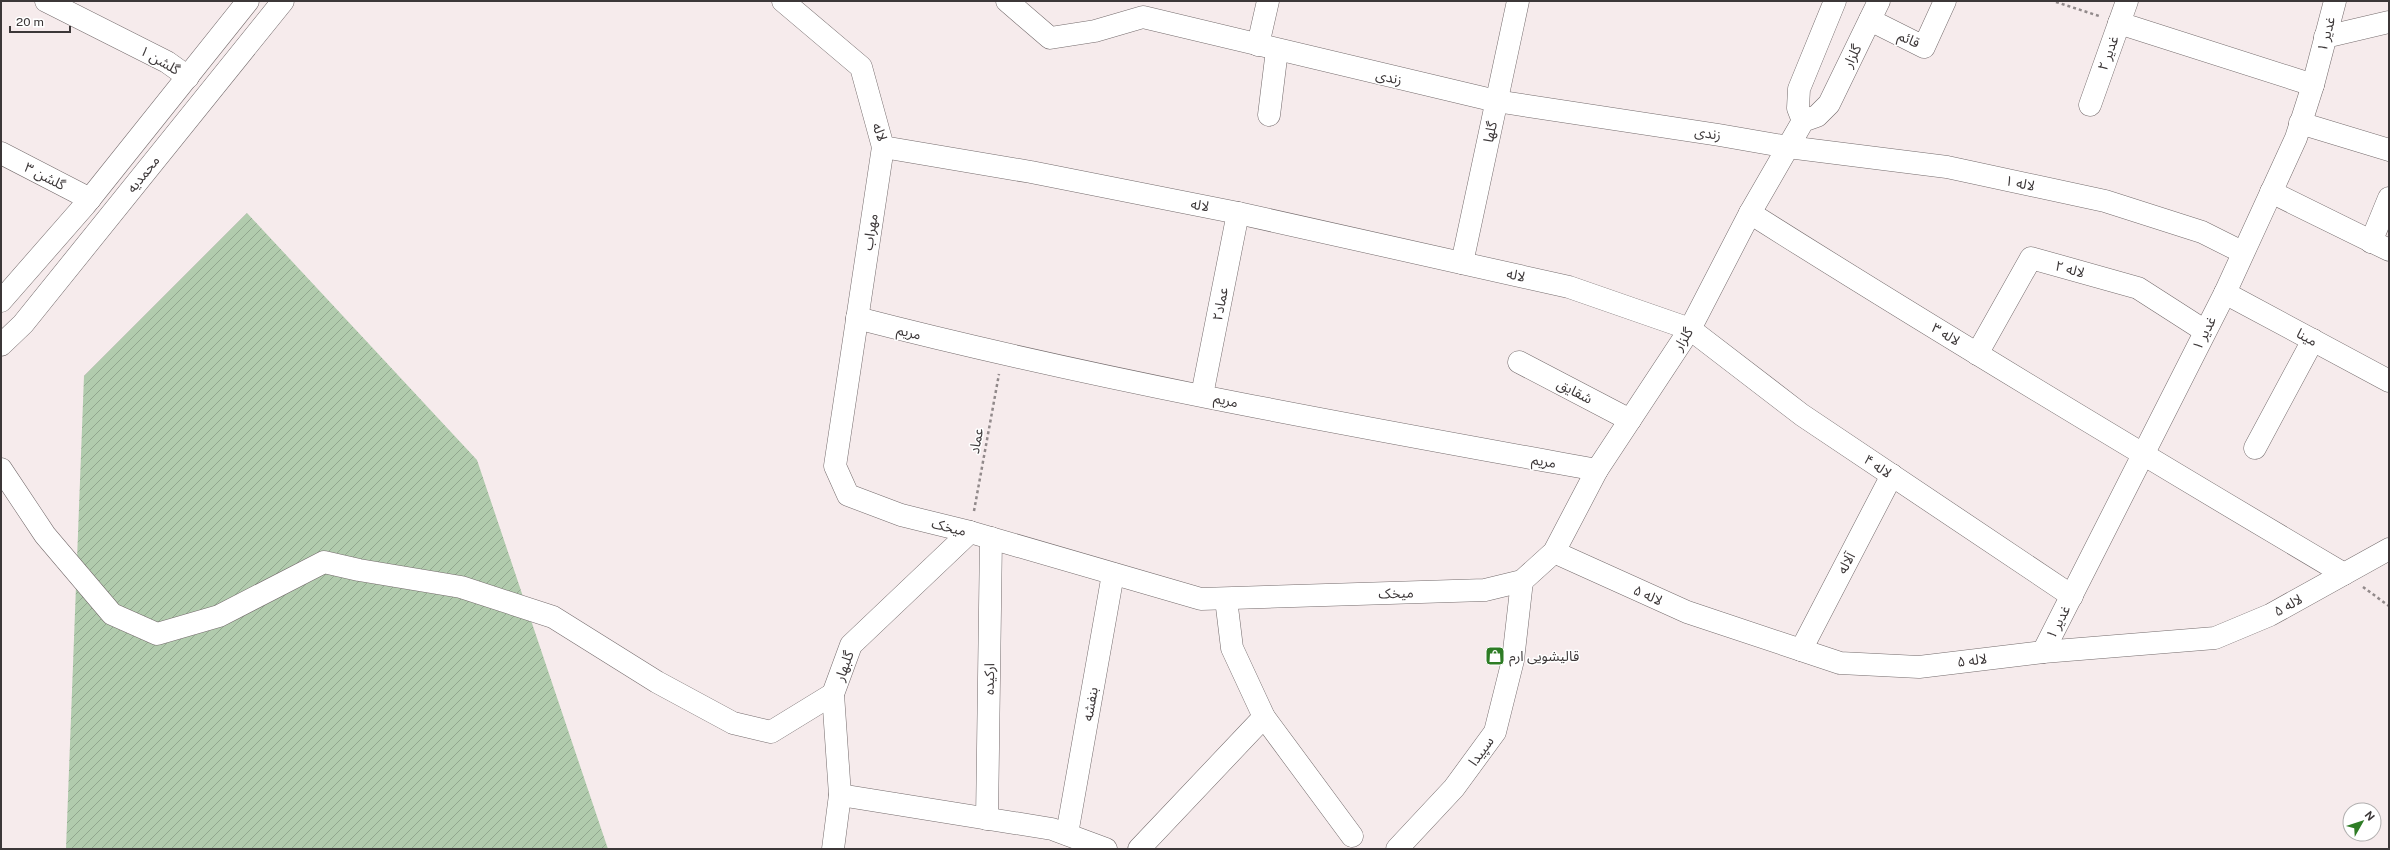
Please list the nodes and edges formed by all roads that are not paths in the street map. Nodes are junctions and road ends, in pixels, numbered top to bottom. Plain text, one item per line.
1 (46, 1) edge
2 (248, 1) edge
3 (283, 1) edge
4 (783, 1) edge
5 (1007, 1) edge
6 (1268, 1) edge
7 (1518, 1) edge
8 (1835, 1) edge
9 (1945, 1) edge
10 (2127, 1) edge
11 (2335, 1) edge
12 (1875, 10) edge
13 (2389, 22) edge
14 (2119, 23) junction
15 (2325, 37) junction
16 (1267, 47) junction
17 (188, 77) junction
18 (2313, 85) junction
19 (1496, 101) junction
20 (2090, 105) dead end
21 (1269, 115) dead end
22 (1803, 121) junction
23 (2300, 123) junction
24 (883, 147) junction
25 (1788, 147) junction
26 (2389, 150) edge
27 (1, 154) edge
28 (2270, 192) junction
29 (2389, 198) edge
30 (90, 199) junction
31 (1238, 213) junction
32 (1750, 213) junction
33 (2380, 246) edge
34 (2242, 252) junction
35 (1462, 263) junction
36 (2225, 292) junction
37 (1, 301) edge
38 (857, 318) junction
39 (1690, 329) junction
40 (2205, 331) junction
41 (2313, 340) junction
42 (1, 345) edge
43 (1977, 354) junction
44 (1519, 362) dead end
45 (2389, 381) edge
46 (1202, 396) junction
47 (1630, 420) junction
48 (2255, 448) dead end
49 (2142, 455) junction
50 (1, 469) edge
51 (1597, 470) junction
52 (1892, 475) junction
53 (970, 532) junction
54 (992, 538) junction
55 (2389, 549) edge
56 (1554, 552) junction
57 (1113, 574) junction
58 (2344, 574) junction
59 (1522, 581) junction
60 (2072, 596) junction
61 (1226, 598) junction
62 (1801, 650) junction
63 (2043, 652) junction
64 (834, 694) junction
65 (1264, 717) junction
66 (840, 795) junction
67 (987, 819) junction
68 (1067, 834) junction
69 (1352, 836) dead end
70 (833, 849) edge
71 (1106, 849) edge
72 (1139, 849) edge
73 (1397, 849) edge

1 - 17 street, گلشن ۱
2 - 17 street, محمدیه
3 - 42 street, محمدیه
4 - 24 street, لاله
5 - 16 street, زندی
6 - 16 street
7 - 19 street, گلها
8 - 22 street
9 - 12 street, قائم
10 - 14 street, غدیر ۲
11 - 15 street, غدیر ۱
12 - 22 street, گلزار
13 - 15 street
14 - 18 street
14 - 20 street, غدیر ۲
15 - 18 street, غدیر ۱
16 - 19 street, زندی
16 - 21 street
17 - 30 street, محمدیه
18 - 23 street, غدیر ۱
19 - 25 street, زندی
19 - 35 street, گلها
22 - 25 street, گلزار
23 - 26 street
23 - 28 street, غدیر ۱
24 - 31 street, لاله
24 - 38 street, مهراب
25 - 32 street, گلزار
25 - 34 street, لاله ۱
27 - 30 street, گلشن ۳
28 - 33 street
28 - 34 street, غدیر ۱
29 - 33 street
30 - 37 street, محمدیه
31 - 35 street, لاله
31 - 46 street, عماد۲
32 - 39 street, گلزار
32 - 43 street, لاله ۳
34 - 36 street, غدیر ۱
35 - 39 street, لاله
36 - 40 street, غدیر ۱
36 - 41 street, مینا
38 - 46 street, مریم
38 - 53 street, میخک
39 - 47 street, گلزار
39 - 52 street, لاله ۴
40 - 43 street, لاله ۲
40 - 49 street, غدیر ۱
41 - 45 street, مینا
41 - 48 street
43 - 49 street, لاله ۳
44 - 47 street, شقایق
46 - 51 street, مریم
47 - 51 street, گلزار
49 - 58 street, لاله ۳
49 - 60 street, غدیر ۱
50 - 64 street
51 - 56 street, گلزار
52 - 60 street, لاله ۴
52 - 62 street, آلاله
53 - 54 street, میخک
53 - 64 street, گلبهار
54 - 57 street, میخک
54 - 67 street, ارکیده
55 - 58 street, لاله ۵
56 - 59 street, میخک
56 - 62 street, لاله ۵
57 - 61 street, میخک
57 - 68 street, بنفشه
58 - 63 street, لاله ۵
59 - 61 street, میخک
59 - 73 street, سپیدا
60 - 63 street, غدیر ۱
61 - 65 street
62 - 63 street, لاله ۵
64 - 66 street, گلبهار
65 - 69 street
65 - 72 street
66 - 67 street
66 - 70 street, گلبهار
67 - 68 street
68 - 71 street

